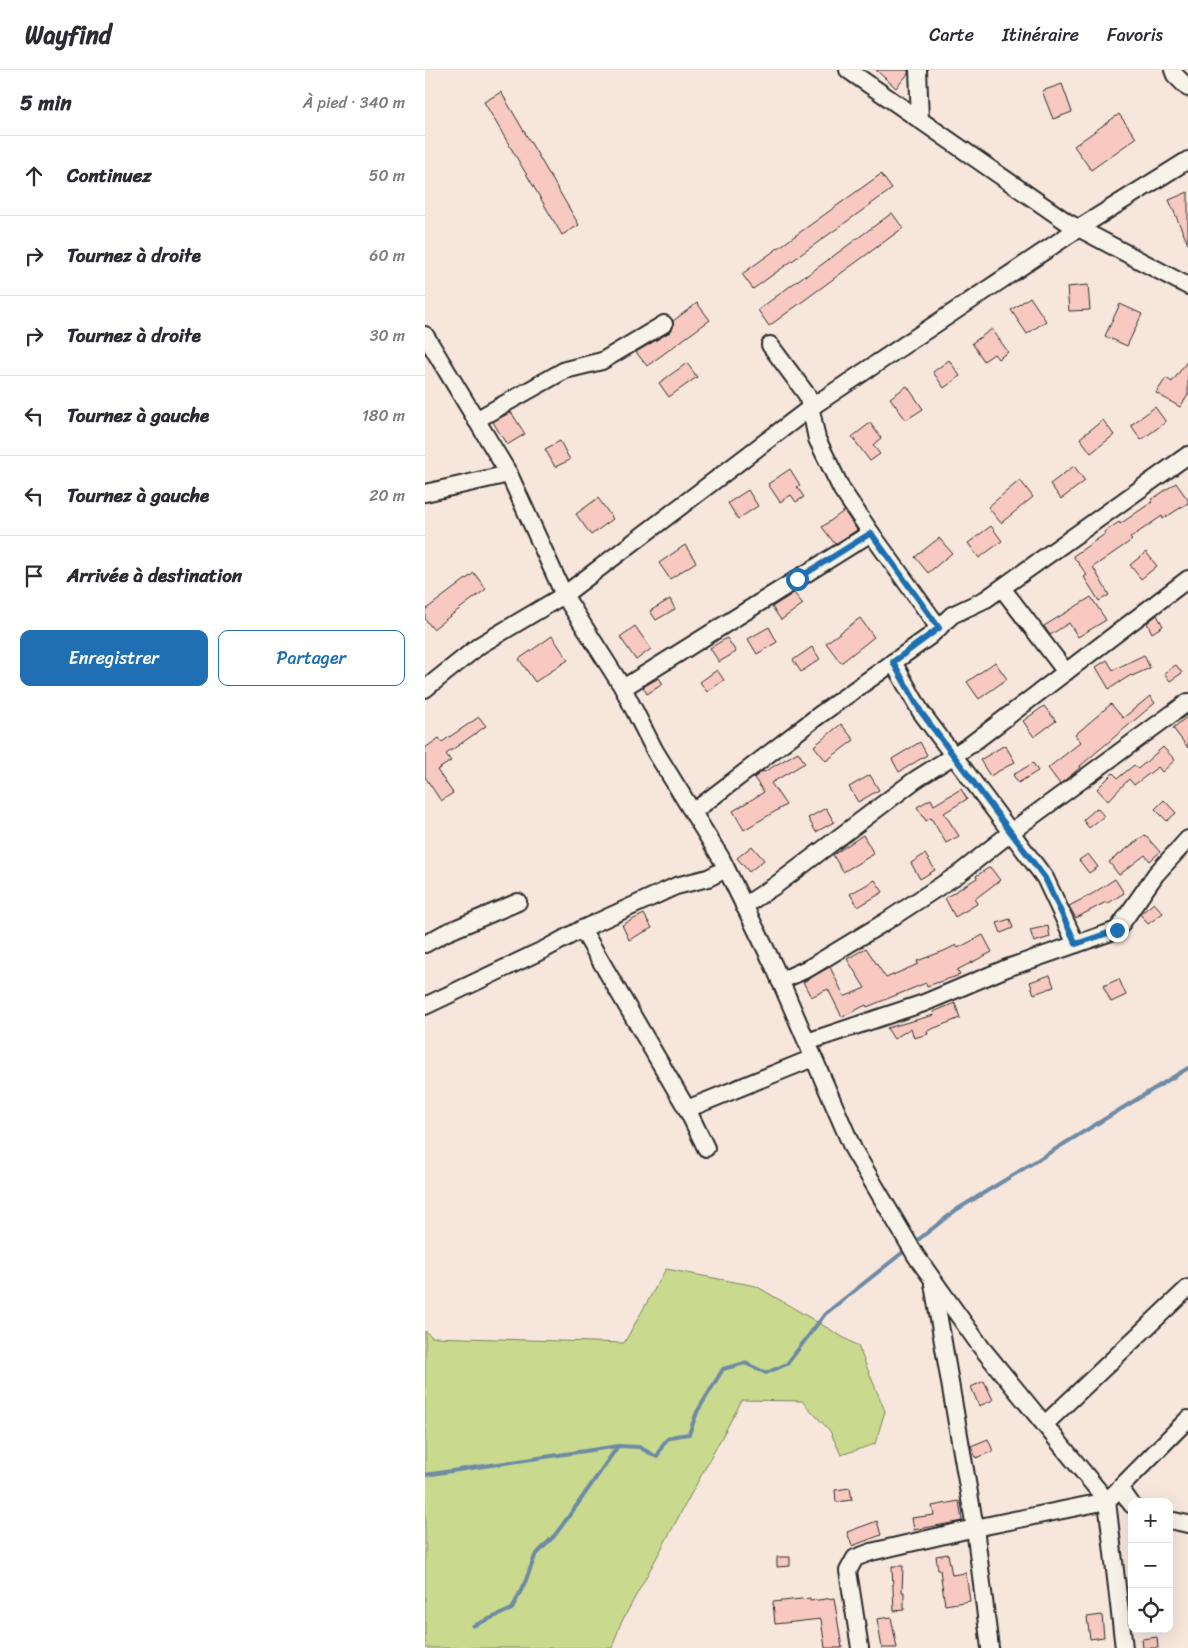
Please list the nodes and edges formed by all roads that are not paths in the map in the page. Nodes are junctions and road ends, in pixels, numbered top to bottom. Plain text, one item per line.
1 (849, 70) edge
2 (918, 70) edge
3 (1173, 70) edge
4 (1188, 88) edge
5 (920, 120) junction
6 (1188, 160) edge
7 (1079, 228) junction
8 (1188, 286) edge
9 (664, 324) dead end
10 (425, 335) edge
11 (770, 345) dead end
12 (810, 408) junction
13 (476, 420) junction
14 (1188, 455) edge
15 (509, 474) junction
16 (426, 494) edge
17 (871, 533) junction
18 (1188, 579) edge
19 (1002, 588) junction
20 (564, 595) junction
21 (939, 628) junction
22 (893, 662) junction
23 (1066, 672) junction
24 (623, 688) junction
25 (425, 689) edge
26 (1188, 702) edge
27 (953, 756) junction
28 (693, 812) junction
29 (1010, 833) junction
30 (1188, 839) edge
31 (726, 869) junction
32 (518, 902) dead end
33 (744, 906) junction
34 (582, 928) junction
35 (425, 944) edge
36 (1076, 944) junction
37 (780, 981) junction
38 (425, 1006) edge
39 (807, 1042) junction
40 (813, 1058) junction
41 (687, 1109) junction
42 (706, 1148) dead end
43 (932, 1279) junction
44 (1188, 1288) edge
45 (1188, 1418) edge
46 (1045, 1424) junction
47 (1120, 1488) junction
48 (1128, 1499) edge
49 (1107, 1501) junction
50 (1173, 1521) edge
51 (1188, 1524) edge
52 (975, 1528) junction
53 (860, 1648) edge
54 (990, 1648) edge
55 (1124, 1648) edge

1 - 5 street
2 - 5 street
3 - 4 street
5 - 7 street
6 - 7 street
7 - 8 street
7 - 12 street
9 - 13 street
10 - 13 street
11 - 12 street
12 - 17 street
12 - 20 street
13 - 15 street
14 - 19 street
15 - 16 street
15 - 20 street
17 - 21 street
17 - 24 street
18 - 23 street
19 - 21 street
19 - 23 street
20 - 24 street
20 - 25 street
21 - 22 street
22 - 27 street
22 - 28 street
23 - 27 street
24 - 28 street
26 - 29 street
27 - 29 street
27 - 33 street
28 - 31 street
29 - 36 street
29 - 37 street
30 - 36 street
31 - 33 street
31 - 34 street
32 - 35 street
33 - 37 street
34 - 38 street
34 - 41 street
36 - 39 street
37 - 39 street
39 - 40 street
40 - 41 street
40 - 43 street
41 - 42 street
43 - 46 street
43 - 52 street
44 - 46 street
45 - 47 street
46 - 49 street
47 - 48 street
47 - 49 street
49 - 52 street
49 - 55 street
50 - 51 street
52 - 53 street
52 - 54 street

